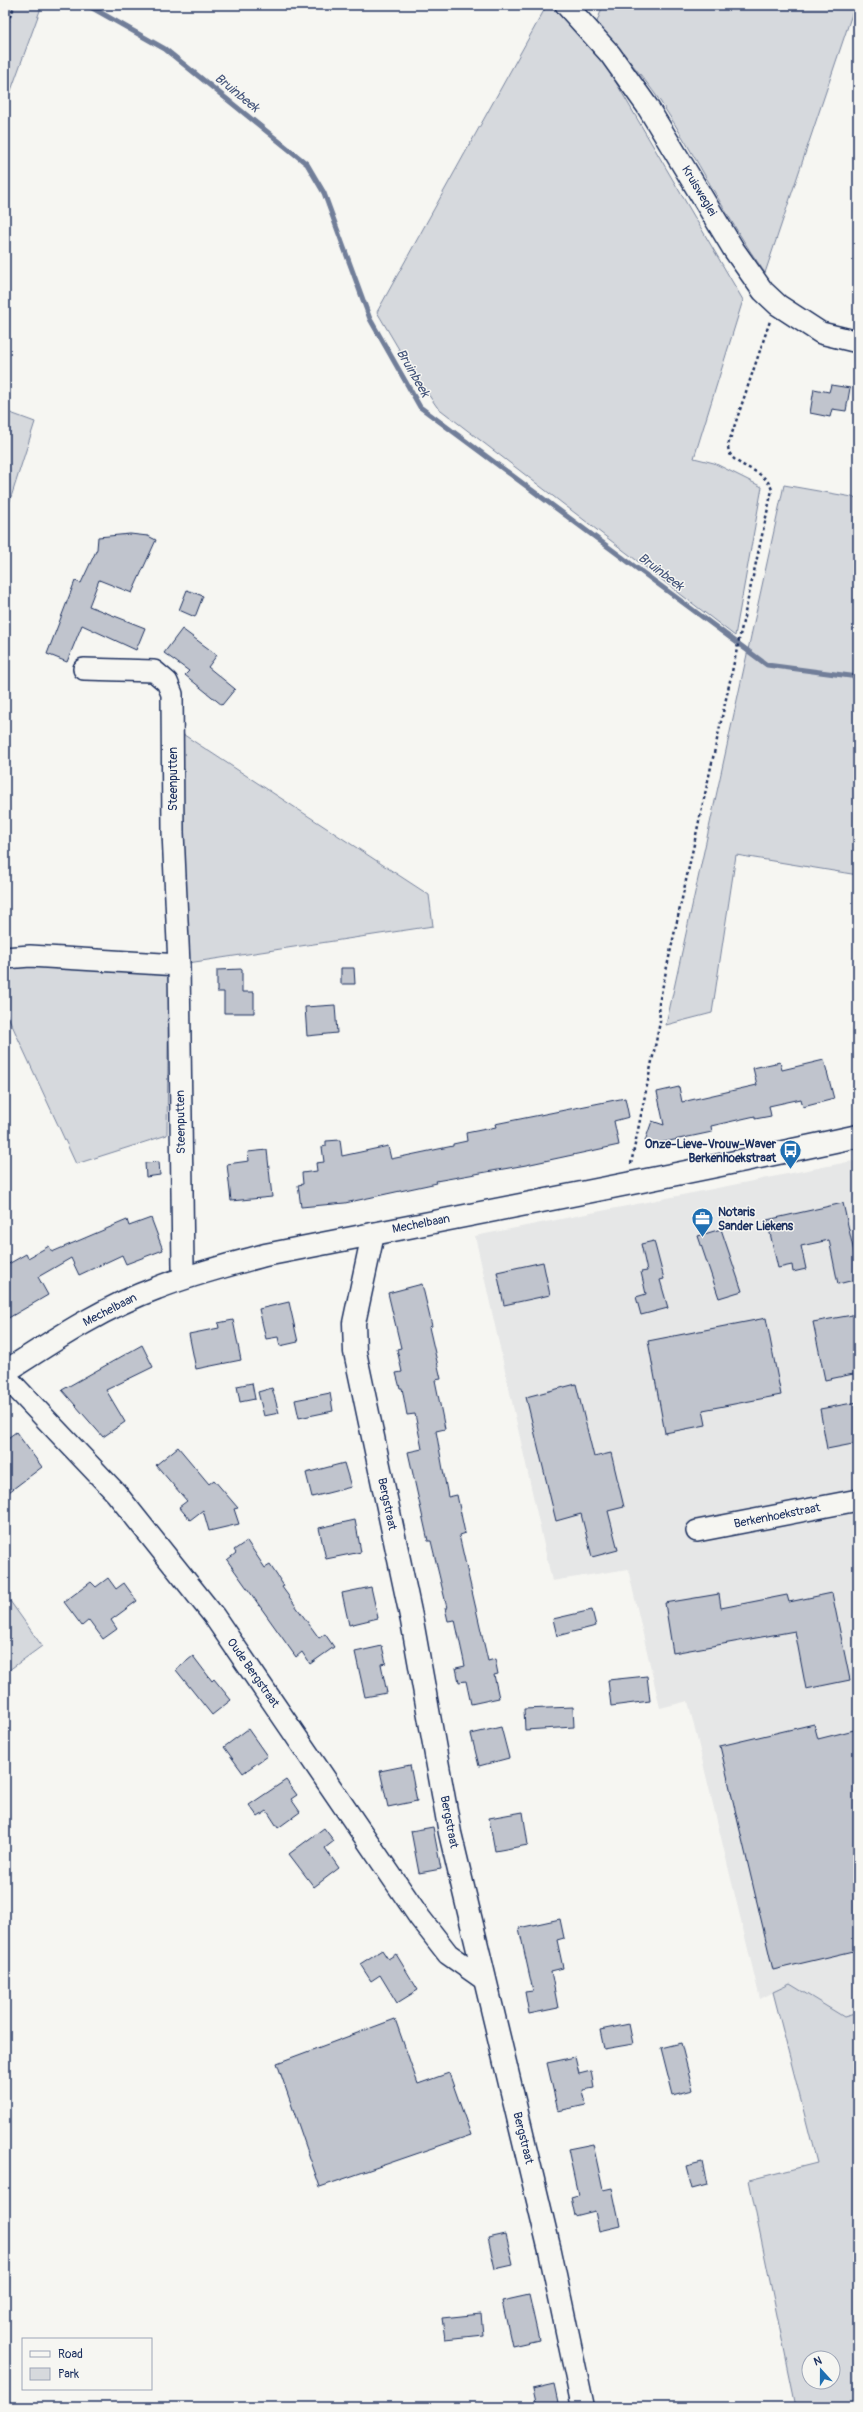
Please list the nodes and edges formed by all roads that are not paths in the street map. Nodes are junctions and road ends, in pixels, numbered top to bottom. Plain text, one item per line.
1 (566, 5) edge
2 (858, 342) edge
3 (84, 669) dead end
4 (5, 958) edge
5 (179, 966) junction
6 (858, 1136) edge
7 (373, 1234) junction
8 (185, 1278) junction
9 (5, 1372) edge
10 (5, 1376) edge
11 (858, 1500) edge
12 (697, 1531) dead end
13 (485, 1980) junction
14 (583, 2407) edge

1 - 2 street, Kruisweglei
3 - 5 street, Steenputten
4 - 5 street
5 - 8 street, Steenputten
6 - 7 street, Mechelbaan
7 - 8 street, Mechelbaan
7 - 13 street, Bergstraat
8 - 9 street, Mechelbaan
10 - 13 street, Oude Bergstraat
11 - 12 street, Berkenhoekstraat
13 - 14 street, Bergstraat

